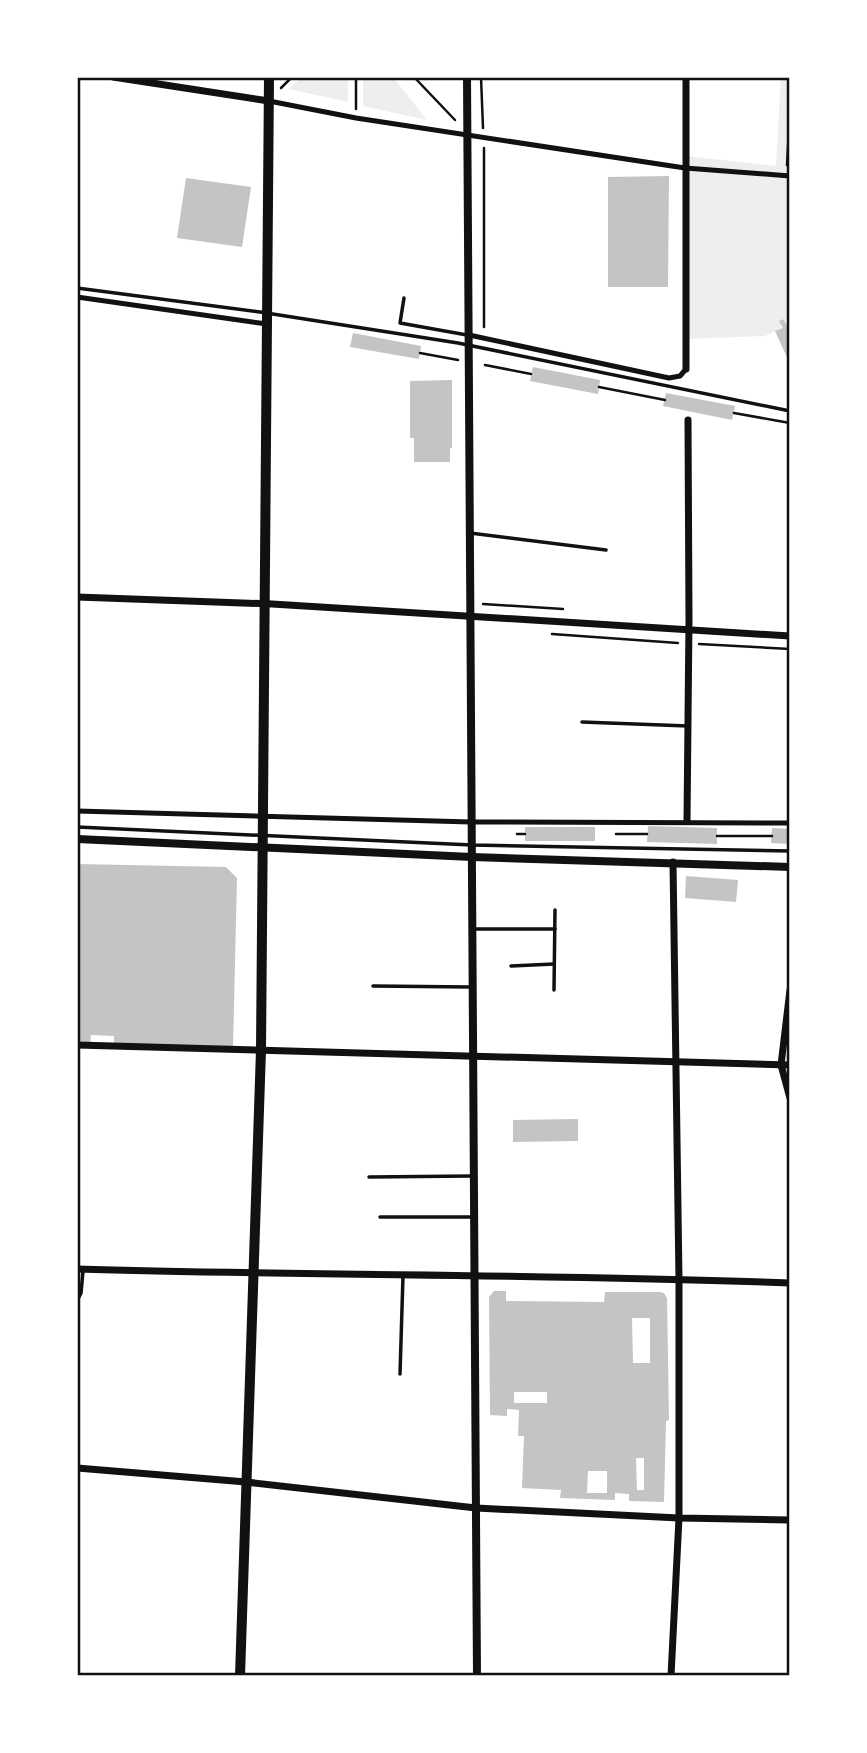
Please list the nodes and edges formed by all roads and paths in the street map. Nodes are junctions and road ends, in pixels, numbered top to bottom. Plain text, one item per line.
1 (113, 77) edge
2 (269, 77) edge
3 (292, 77) edge
4 (356, 77) edge
5 (414, 77) edge
6 (467, 77) edge
7 (481, 77) edge
8 (686, 77) edge
9 (273, 97) junction
10 (790, 109) edge
11 (356, 118) junction
12 (458, 123) dead end
13 (468, 135) junction
14 (484, 137) junction
15 (685, 167) junction
16 (788, 176) edge
17 (77, 288) edge
18 (77, 297) edge
19 (404, 298) dead end
20 (267, 318) junction
21 (484, 331) dead end
22 (469, 335) junction
23 (469, 345) junction
24 (420, 353) dead end
25 (458, 360) dead end
26 (485, 365) dead end
27 (686, 369) joint
28 (531, 374) dead end
29 (599, 387) dead end
30 (665, 400) dead end
31 (790, 411) edge
32 (734, 413) dead end
33 (688, 420) dead end
34 (790, 423) edge
35 (470, 533) junction
36 (606, 551) dead end
37 (77, 597) edge
38 (265, 604) junction
39 (470, 616) junction
40 (689, 631) junction
41 (551, 634) dead end
42 (790, 636) edge
43 (689, 643) junction
44 (790, 649) edge
45 (582, 722) dead end
46 (688, 726) junction
47 (77, 811) edge
48 (263, 816) junction
49 (687, 821) junction
50 (471, 822) junction
51 (790, 823) edge
52 (77, 827) edge
53 (263, 834) junction
54 (608, 834) dead end
55 (648, 834) dead end
56 (717, 836) dead end
57 (772, 836) dead end
58 (77, 839) edge
59 (472, 845) junction
60 (263, 846) junction
61 (790, 851) edge
62 (472, 857) junction
63 (673, 862) junction
64 (790, 867) edge
65 (555, 910) dead end
66 (473, 929) junction
67 (555, 929) junction
68 (554, 964) junction
69 (511, 966) dead end
70 (373, 986) dead end
71 (474, 987) junction
72 (554, 990) dead end
73 (790, 990) edge
74 (77, 1045) edge
75 (261, 1050) junction
76 (473, 1058) junction
77 (676, 1061) junction
78 (786, 1065) edge
79 (790, 1098) edge
80 (472, 1175) junction
81 (369, 1177) dead end
82 (380, 1217) dead end
83 (472, 1217) junction
84 (80, 1269) edge
85 (253, 1273) junction
86 (404, 1274) junction
87 (474, 1274) junction
88 (679, 1279) junction
89 (790, 1283) edge
90 (77, 1301) edge
91 (400, 1374) dead end
92 (77, 1468) edge
93 (246, 1482) junction
94 (475, 1508) junction
95 (680, 1518) junction
96 (790, 1520) edge
97 (240, 1676) edge
98 (477, 1676) edge
99 (671, 1676) edge

1 - 9 street
2 - 9 main road
3 - 9 path
4 - 11 path
5 - 12 path
6 - 13 street
7 - 14 path
8 - 15 street
9 - 11 street
9 - 20 main road
10 - 16 path
11 - 13 street
13 - 14 street
13 - 22 street
14 - 15 street
14 - 21 path
15 - 16 street
15 - 27 street
17 - 20 lane
18 - 20 street
19 - 22 lane
20 - 23 lane
20 - 38 main road
22 - 23 street
22 - 27 street
23 - 31 lane
23 - 35 street
24 - 25 path
26 - 28 path
29 - 30 path
32 - 34 path
33 - 40 street
35 - 36 lane
35 - 39 street
37 - 38 street
38 - 39 street
38 - 48 main road
39 - 40 street
39 - 50 street
40 - 42 street
40 - 43 street
41 - 43 path
43 - 44 path
43 - 46 street
45 - 46 lane
46 - 49 street
47 - 48 street
48 - 50 street
48 - 53 main road
49 - 50 street
49 - 51 street
50 - 59 street
52 - 53 lane
53 - 59 lane
53 - 60 main road
54 - 55 path
56 - 57 path
58 - 60 street
59 - 61 lane
59 - 62 street
60 - 62 street
60 - 75 main road
62 - 63 street
62 - 66 street
63 - 64 street
63 - 77 street
65 - 67 lane
66 - 67 lane
66 - 71 street
67 - 68 lane
68 - 69 lane
68 - 72 lane
70 - 71 lane
71 - 76 street
73 - 78 street
74 - 75 street
75 - 76 street
75 - 85 main road
76 - 77 street
76 - 80 street
77 - 78 street
77 - 88 street
78 - 79 street
80 - 81 lane
80 - 83 street
82 - 83 lane
83 - 87 street
84 - 85 street
84 - 90 lane
85 - 86 street
85 - 93 main road
86 - 87 street
86 - 91 lane
87 - 88 street
87 - 94 street
88 - 89 street
88 - 95 street
92 - 93 street
93 - 94 street
93 - 97 main road
94 - 95 street
94 - 98 street
95 - 96 street
95 - 99 street

